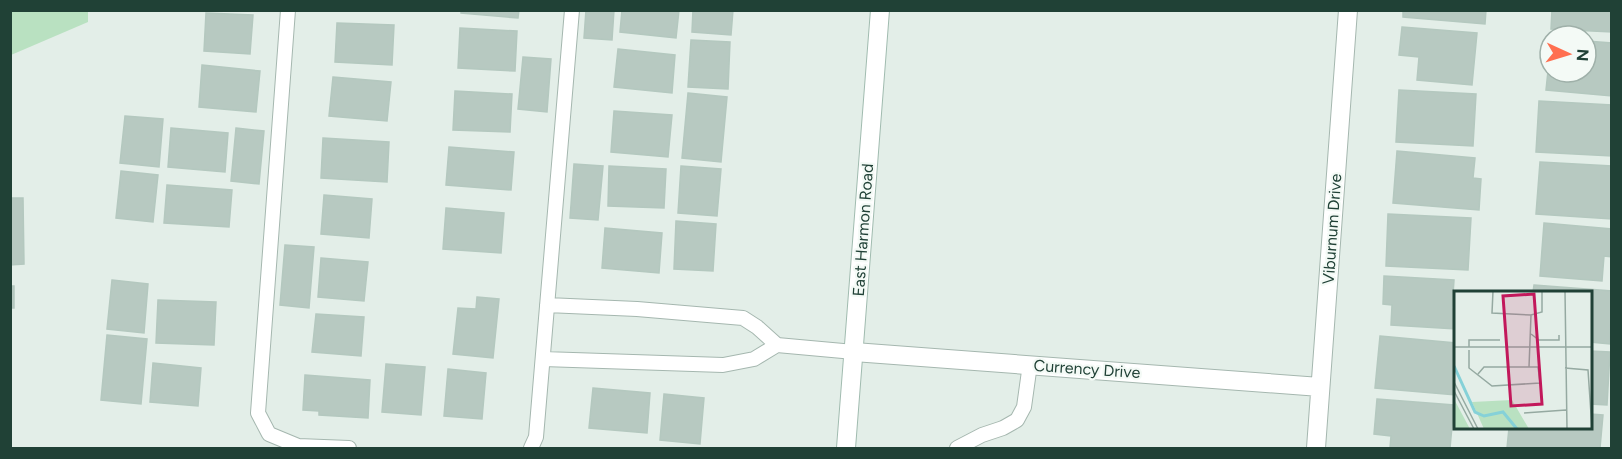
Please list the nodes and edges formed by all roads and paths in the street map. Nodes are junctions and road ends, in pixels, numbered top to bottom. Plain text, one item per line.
1 (288, 10) edge
2 (572, 10) edge
3 (880, 10) edge
4 (1348, 10) edge
5 (547, 305) junction
6 (777, 345) junction
7 (854, 352) junction
8 (543, 359) junction
9 (1030, 364) junction
10 (1320, 387) junction
11 (349, 448) edge
12 (531, 448) edge
13 (846, 448) edge
14 (957, 448) edge
15 (1316, 448) edge

1 - 11 lane
2 - 5 lane
3 - 7 street, East Harmon Road
4 - 10 street, Viburnum Drive
5 - 6 lane
5 - 8 lane
6 - 7 lane
6 - 8 lane
7 - 9 street, Currency Drive
7 - 13 street, East Harmon Road
8 - 12 lane
9 - 10 street, Currency Drive
9 - 14 lane
10 - 15 street, Viburnum Drive

